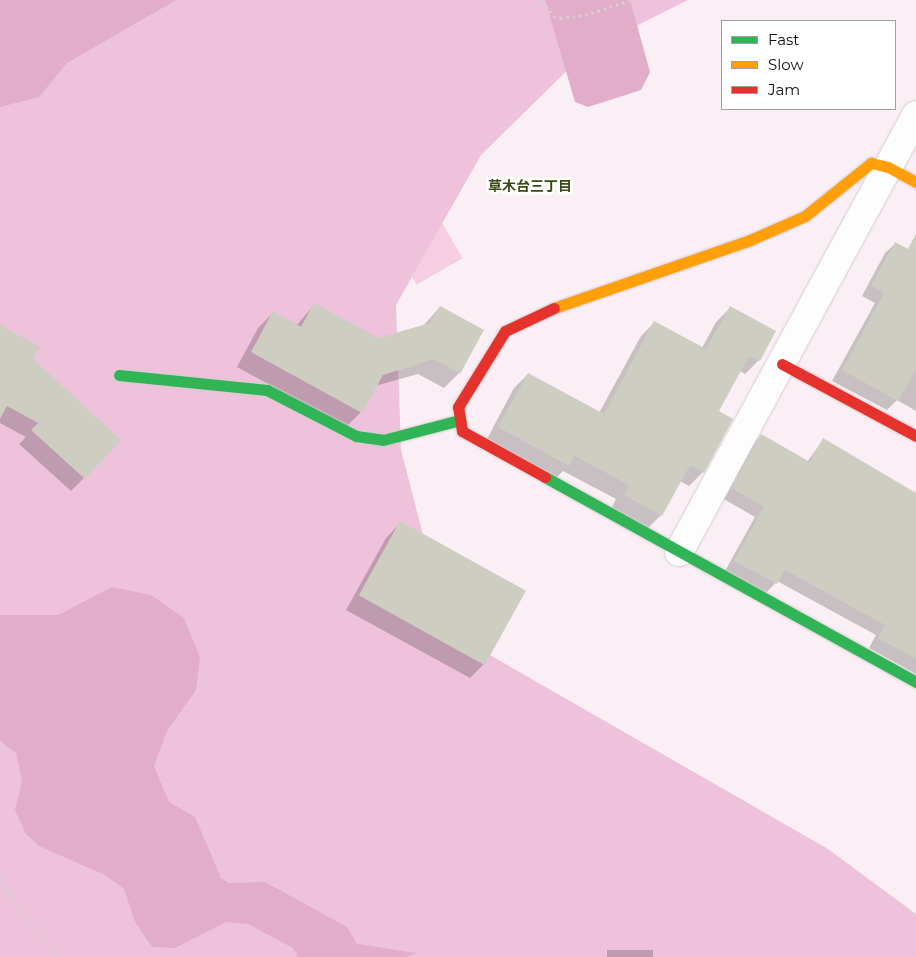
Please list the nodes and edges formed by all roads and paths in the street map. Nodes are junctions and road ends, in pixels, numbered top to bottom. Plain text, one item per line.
1 (542, 0) edge
2 (631, 0) edge
3 (916, 116) edge
4 (888, 167) junction
5 (916, 182) edge
6 (782, 364) junction
7 (119, 375) dead end
8 (460, 420) junction
9 (916, 436) edge
10 (679, 552) junction
11 (916, 682) edge
12 (0, 876) edge
13 (61, 957) edge

1 - 2 path
3 - 4 street
4 - 5 street
4 - 6 street
4 - 8 street
6 - 9 street
6 - 10 street
7 - 8 street
8 - 10 street
10 - 11 street
12 - 13 path

